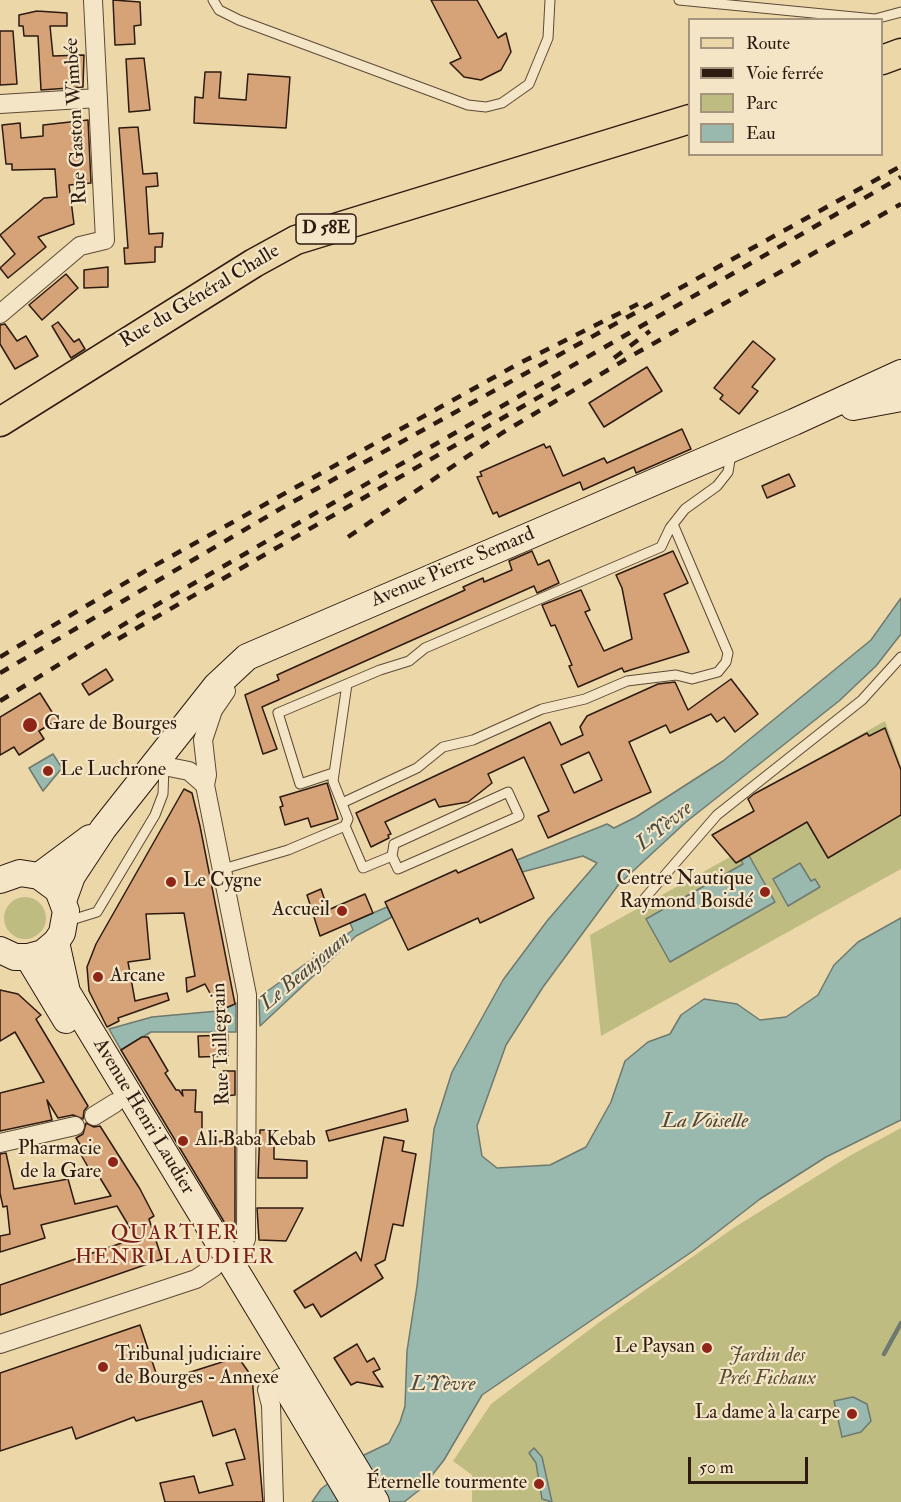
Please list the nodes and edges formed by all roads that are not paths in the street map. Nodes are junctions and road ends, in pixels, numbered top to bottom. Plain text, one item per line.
1 (93, 0) edge
2 (213, 0) edge
3 (550, 0) edge
4 (679, 0) edge
5 (901, 12) edge
6 (865, 18) edge
7 (879, 18) edge
8 (901, 52) edge
9 (883, 60) edge
10 (901, 68) edge
11 (883, 72) edge
12 (98, 98) junction
13 (0, 104) edge
14 (688, 120) edge
15 (0, 314) edge
16 (901, 373) edge
17 (901, 398) edge
18 (0, 422) edge
19 (794, 422) junction
20 (727, 450) junction
21 (673, 524) junction
22 (283, 641) junction
23 (901, 657) edge
24 (347, 684) junction
25 (158, 765) junction
26 (330, 774) dead end
27 (205, 785) junction
28 (342, 803) junction
29 (345, 826) junction
30 (103, 829) junction
31 (392, 856) junction
32 (223, 870) junction
33 (39, 876) junction
34 (0, 880) edge
35 (645, 898) dead end
36 (62, 922) junction
37 (0, 950) edge
38 (28, 957) junction
39 (75, 1126) dead end
40 (0, 1143) edge
41 (223, 1266) junction
42 (0, 1344) edge
43 (280, 1378) junction
44 (342, 1463) junction
45 (275, 1502) edge
46 (354, 1502) edge
47 (376, 1502) edge

1 - 12 street, Rue Gaston Wimbée
2 - 3 lane
4 - 6 lane
5 - 7 lane
8 - 9 main road
10 - 11 main road
12 - 13 street
12 - 15 street, Rue Gaston Wimbée
14 - 18 main road, Rue du Général Challe / D 58E
16 - 19 main road, Avenue Pierre Semard
17 - 19 main road, Avenue Pierre Semard
19 - 20 main road, Avenue Pierre Semard
20 - 21 lane
20 - 22 main road, Avenue Pierre Semard
21 - 24 lane
21 - 28 lane
22 - 25 main road, Avenue Pierre Semard
22 - 27 street, Rue Taillegrain
23 - 35 lane
24 - 26 lane
24 - 28 lane
25 - 27 street
25 - 30 main road, Avenue Pierre Semard
25 - 36 lane
27 - 32 street, Rue Taillegrain
28 - 29 lane
29 - 31 lane
29 - 32 lane
30 - 33 main road, Avenue Pierre Semard
30 - 36 main road, Avenue Pierre Semard
31 - 31 lane
32 - 41 street, Rue Taillegrain
33 - 34 main road
33 - 36 main road
36 - 38 main road
36 - 41 main road, Avenue Henri Laudier
37 - 38 main road
38 - 41 main road, Avenue Henri Laudier
39 - 40 street
41 - 42 street
41 - 43 main road, Avenue Henri Laudier
41 - 44 main road, Avenue Henri Laudier
43 - 44 main road, Avenue Henri Laudier
43 - 45 street
44 - 46 main road, Avenue Henri Laudier
44 - 47 main road, Avenue Henri Laudier

